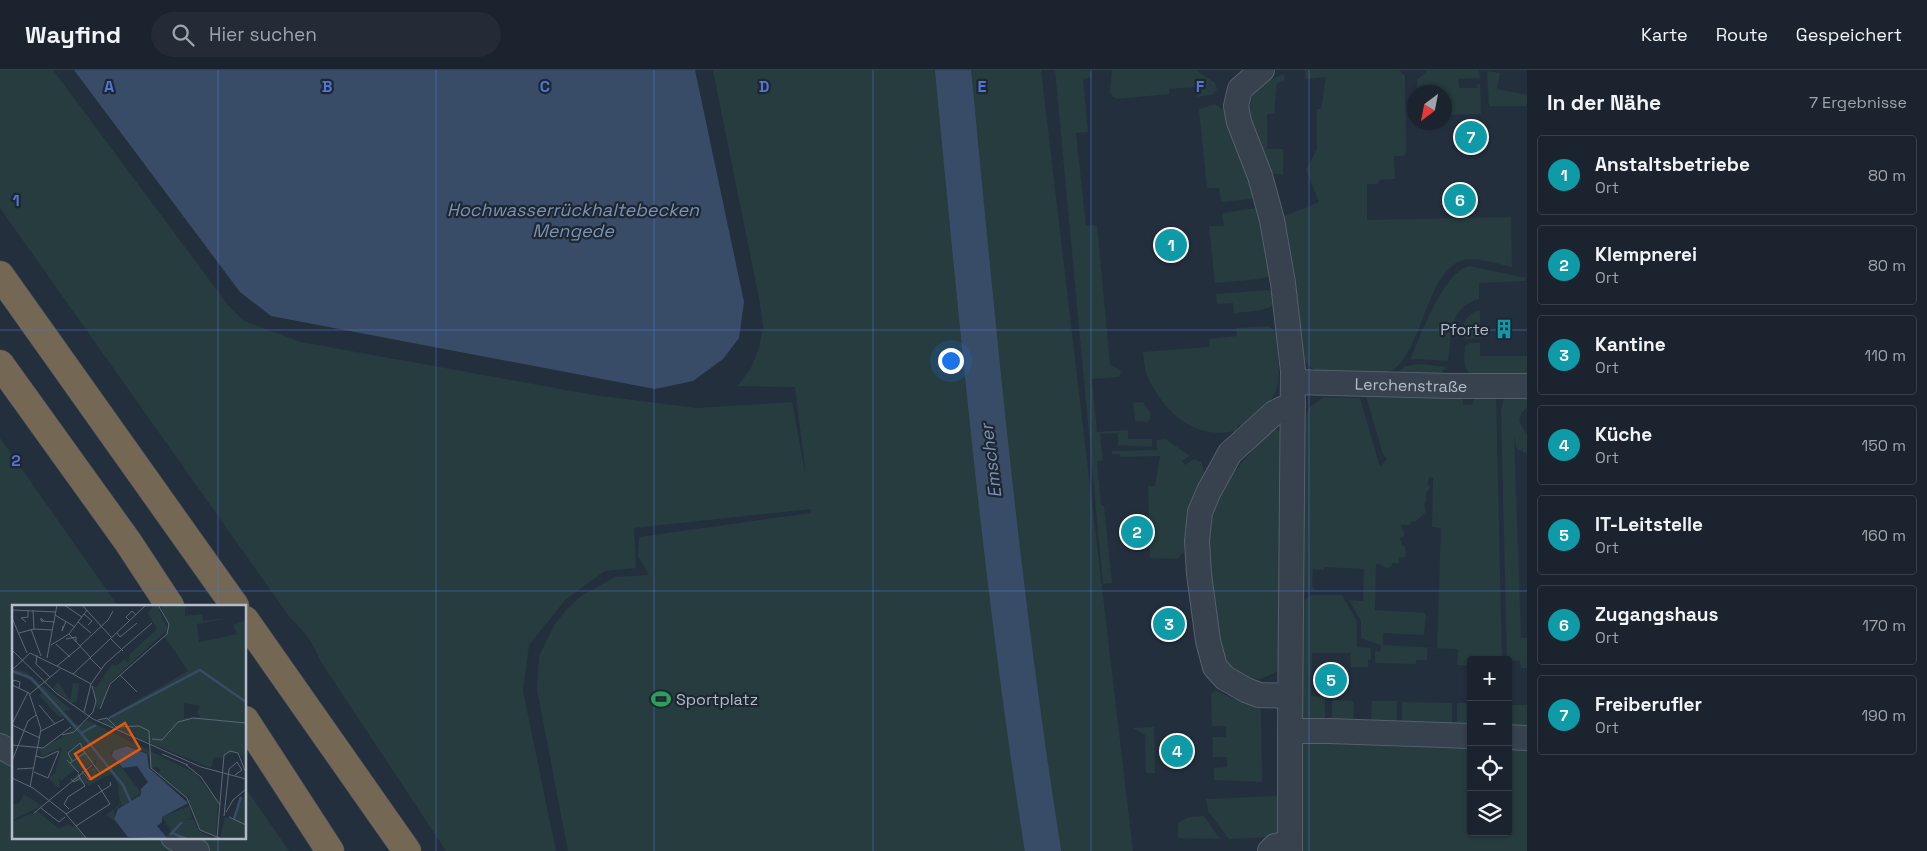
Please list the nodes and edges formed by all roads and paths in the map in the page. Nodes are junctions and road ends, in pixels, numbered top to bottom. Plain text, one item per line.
1 (1262, 70) edge
2 (0, 275) edge
3 (0, 364) edge
4 (1527, 386) edge
5 (1293, 394) junction
6 (169, 605) edge
7 (234, 605) edge
8 (246, 621) edge
9 (1290, 696) junction
10 (246, 722) edge
11 (1290, 731) junction
12 (1467, 736) edge
13 (1512, 738) edge
14 (1527, 738) edge
15 (0, 746) edge
16 (12, 753) edge
17 (175, 838) edge
18 (1284, 848) edge
19 (197, 851) edge
20 (330, 851) edge
21 (407, 851) edge

1 - 5 street
2 - 7 highway
3 - 6 highway
4 - 5 street, Lerchenstraße
5 - 9 street
5 - 9 street
8 - 21 highway
9 - 11 street
10 - 20 highway
11 - 12 street
11 - 18 street
13 - 14 street
15 - 16 street
17 - 19 street

